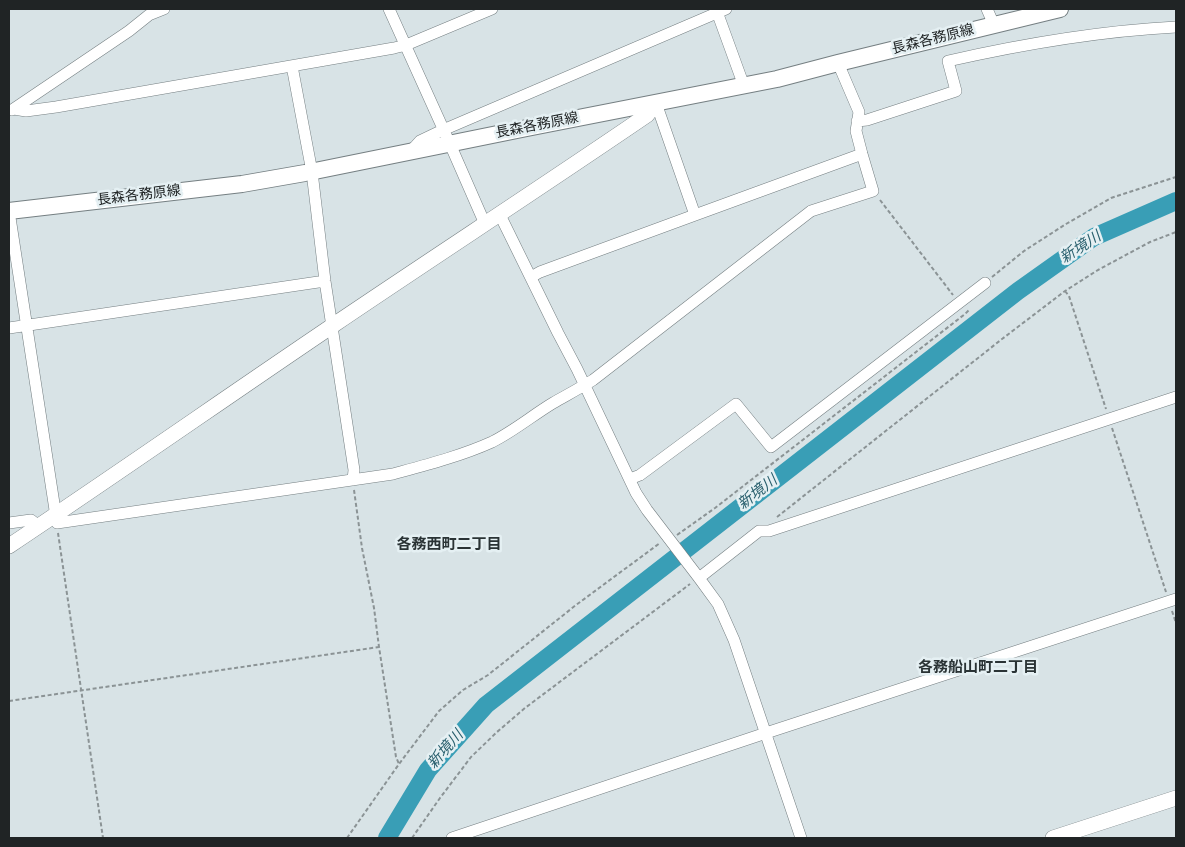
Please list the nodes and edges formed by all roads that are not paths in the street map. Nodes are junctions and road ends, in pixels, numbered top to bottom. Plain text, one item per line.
1 (164, 9) edge
2 (389, 9) edge
3 (492, 9) edge
4 (987, 9) edge
5 (1060, 9) edge
6 (720, 10) edge
7 (994, 25) junction
8 (1176, 27) edge
9 (406, 45) junction
10 (838, 63) junction
11 (292, 66) junction
12 (744, 86) junction
13 (656, 103) junction
14 (11, 110) edge
15 (857, 121) junction
16 (446, 137) junction
17 (862, 154) junction
18 (312, 172) junction
19 (9, 211) edge
20 (500, 214) junction
21 (695, 215) junction
22 (485, 224) junction
23 (531, 277) junction
24 (325, 282) junction
25 (985, 282) road end
26 (27, 326) junction
27 (332, 326) junction
28 (9, 328) edge
29 (585, 385) junction
30 (1176, 397) edge
31 (630, 479) junction
32 (352, 480) junction
33 (56, 519) junction
34 (9, 523) edge
35 (39, 526) junction
36 (9, 546) edge
37 (699, 578) junction
38 (1173, 600) edge
39 (766, 733) junction
40 (1176, 798) edge
41 (452, 838) edge
42 (801, 838) edge
43 (1054, 838) edge

1 - 14 street
2 - 9 street
3 - 9 street
4 - 7 street
5 - 7 main road, 長森各務原線
6 - 12 street
6 - 16 street
7 - 10 main road, 長森各務原線
8 - 15 street
9 - 11 street
9 - 16 street
10 - 12 main road, 長森各務原線
10 - 15 street
11 - 14 street
11 - 18 street
12 - 13 main road, 長森各務原線
13 - 16 main road, 長森各務原線
13 - 20 street
13 - 21 street
15 - 17 street
16 - 18 main road, 長森各務原線
16 - 22 street
17 - 21 street
17 - 29 street
18 - 19 main road, 長森各務原線
18 - 24 street
19 - 26 street
20 - 22 street
20 - 23 street
21 - 23 street
22 - 27 street
23 - 29 street
24 - 26 street
24 - 27 street
25 - 31 street
26 - 28 street
26 - 33 street
27 - 32 street
27 - 33 street
29 - 31 street
29 - 32 street
30 - 37 street
31 - 37 street
32 - 33 street
33 - 35 street
34 - 35 street
35 - 36 street
37 - 39 street
38 - 39 street
39 - 41 street
39 - 42 street
40 - 43 street

